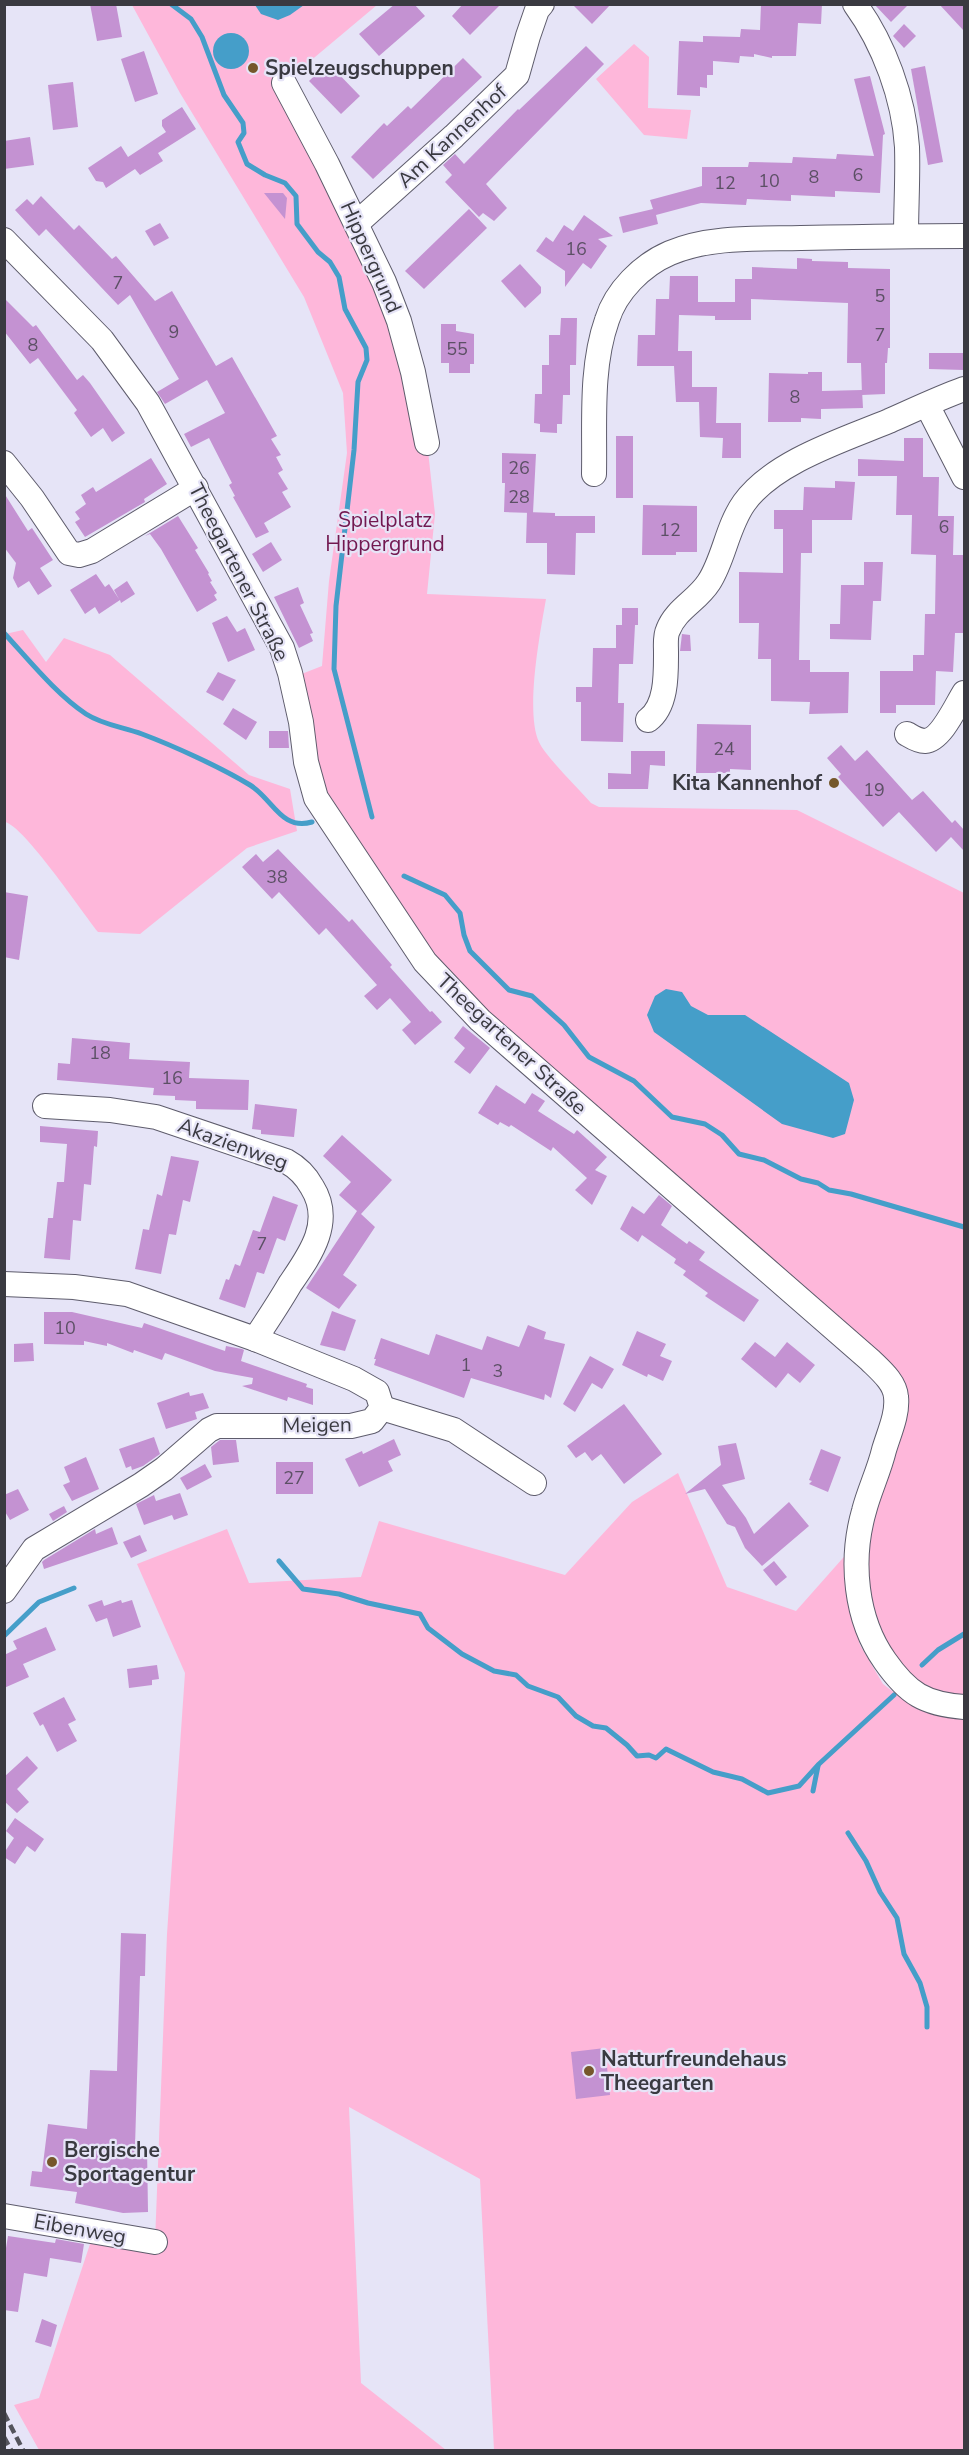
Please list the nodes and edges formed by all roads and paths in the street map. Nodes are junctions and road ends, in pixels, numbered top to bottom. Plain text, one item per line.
1 (542, 4) edge
2 (855, 4) edge
3 (284, 83) dead end
4 (357, 223) junction
5 (906, 236) junction
6 (964, 236) edge
7 (4, 240) edge
8 (964, 389) edge
9 (927, 405) junction
10 (427, 442) dead end
11 (4, 464) edge
12 (594, 474) dead end
13 (964, 477) edge
14 (196, 488) junction
15 (964, 693) edge
16 (648, 720) dead end
17 (907, 734) dead end
18 (45, 1106) dead end
19 (4, 1284) edge
20 (255, 1339) junction
21 (382, 1408) junction
22 (534, 1483) dead end
23 (4, 1591) edge
24 (964, 1707) edge
25 (4, 2216) edge
26 (155, 2242) dead end

1 - 4 street, Am Kannenhof
2 - 5 street
3 - 4 street, Hippergrund
4 - 10 street, Hippergrund
5 - 6 street
5 - 12 street
7 - 14 street, Theegartener Straße
8 - 9 street
9 - 13 street
9 - 16 street
11 - 14 street
14 - 24 street, Theegartener Straße
15 - 17 street
18 - 20 street, Akazienweg
19 - 20 street, Meigen
20 - 21 street, Meigen
21 - 22 street
21 - 23 street, Meigen
25 - 26 street, Eibenweg

